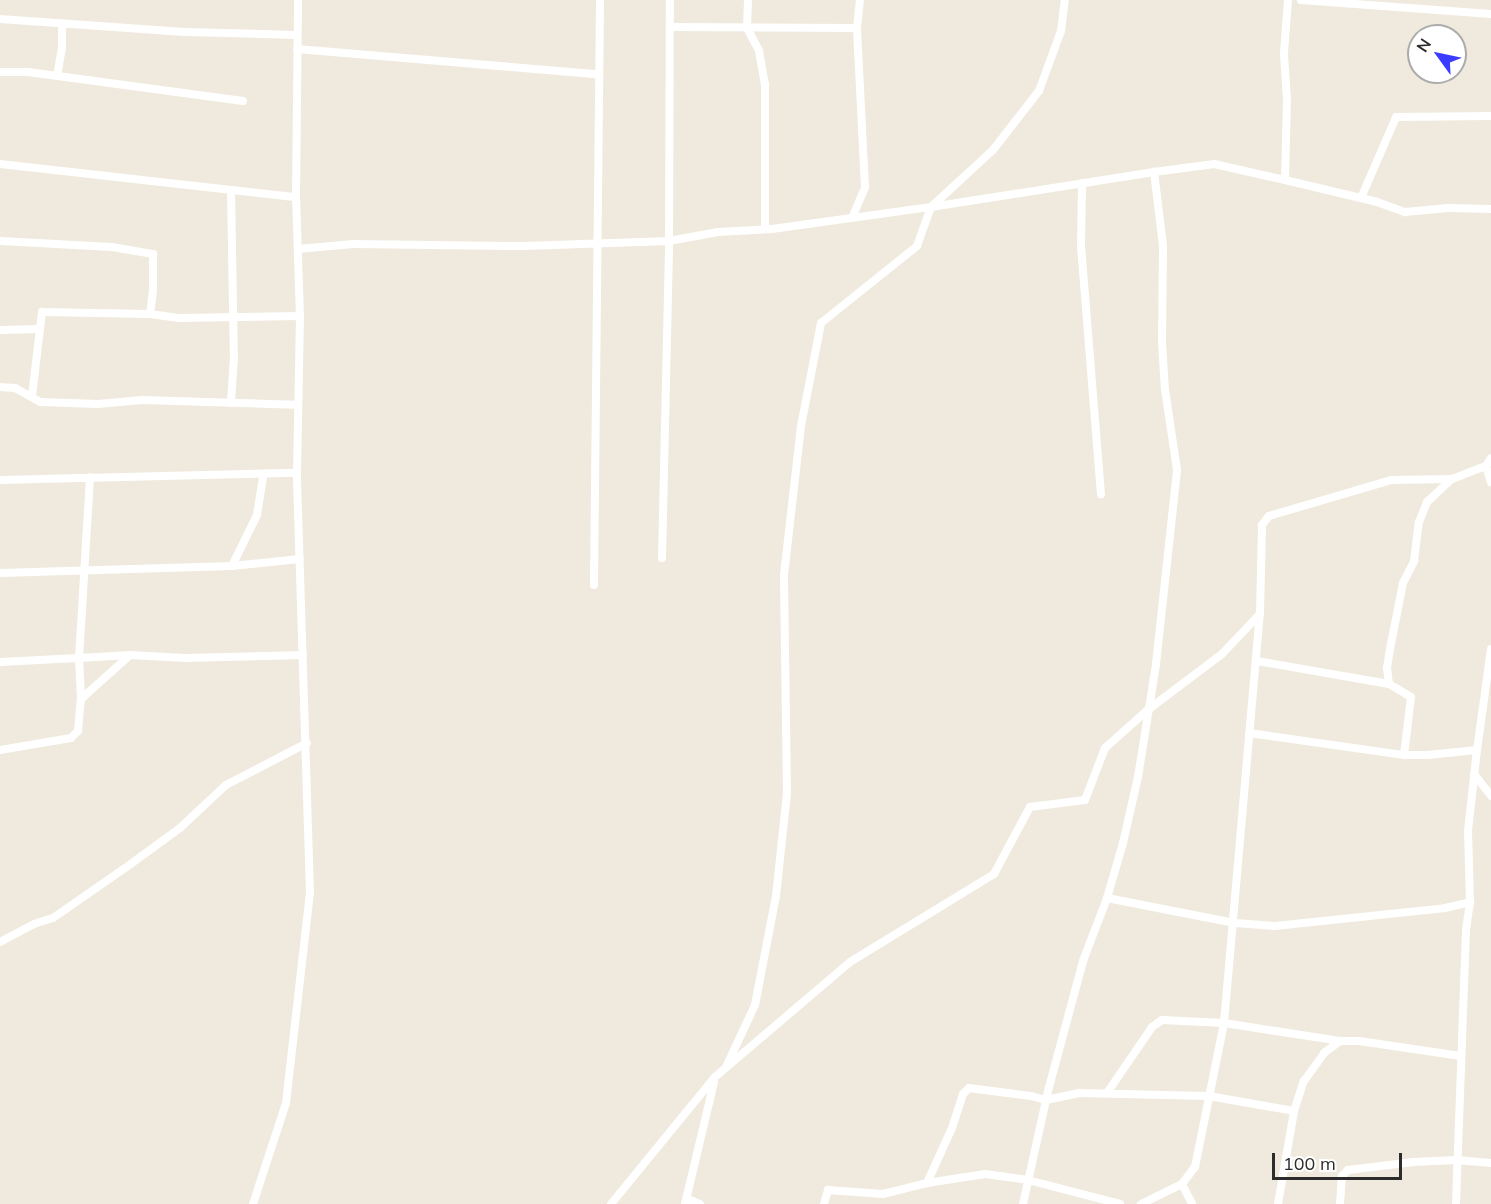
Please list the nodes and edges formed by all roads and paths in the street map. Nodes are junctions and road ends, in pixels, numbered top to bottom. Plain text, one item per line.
1 (298, 0) edge
2 (600, 0) edge
3 (670, 0) edge
4 (748, 0) edge
5 (860, 0) edge
6 (1065, 0) edge
7 (1288, 0) edge
8 (1301, 0) edge
9 (1491, 14) edge
10 (0, 19) edge
11 (62, 25) junction
12 (670, 27) junction
13 (747, 28) junction
14 (857, 28) junction
15 (297, 35) junction
16 (297, 49) junction
17 (0, 72) edge
18 (597, 74) junction
19 (57, 76) junction
20 (243, 101) dead end
21 (1491, 116) edge
22 (0, 164) edge
23 (1154, 172) junction
24 (1285, 180) junction
25 (1082, 183) junction
26 (231, 191) junction
27 (296, 197) junction
28 (1361, 198) junction
29 (931, 207) junction
30 (1491, 209) edge
31 (852, 218) junction
32 (765, 230) junction
33 (0, 241) edge
34 (669, 241) junction
35 (596, 244) junction
36 (298, 249) junction
37 (150, 315) junction
38 (300, 316) junction
39 (232, 317) junction
40 (40, 329) junction
41 (0, 330) edge
42 (0, 387) edge
43 (32, 396) junction
44 (231, 403) junction
45 (297, 405) junction
46 (1489, 462) edge
47 (297, 473) junction
48 (264, 476) junction
49 (90, 477) junction
50 (1452, 479) junction
51 (0, 480) edge
52 (1491, 482) edge
53 (1101, 494) dead end
54 (662, 558) dead end
55 (300, 559) junction
56 (232, 566) junction
57 (84, 569) junction
58 (0, 573) edge
59 (594, 585) dead end
60 (1260, 614) junction
61 (1491, 648) edge
62 (131, 655) junction
63 (303, 655) junction
64 (79, 658) junction
65 (1257, 661) junction
66 (0, 662) edge
67 (1389, 684) junction
68 (81, 699) junction
69 (1487, 700) edge
70 (1149, 709) junction
71 (1249, 733) junction
72 (307, 743) junction
73 (0, 750) edge
74 (1477, 750) junction
75 (1404, 755) junction
76 (1474, 774) junction
77 (1491, 796) edge
78 (1107, 898) junction
79 (1470, 902) junction
80 (1235, 923) junction
81 (0, 942) edge
82 (1224, 1023) junction
83 (1340, 1041) junction
84 (1461, 1056) junction
85 (725, 1070) junction
86 (715, 1077) junction
87 (1107, 1094) junction
88 (1209, 1096) junction
89 (1046, 1100) junction
90 (1294, 1111) junction
91 (1456, 1161) junction
92 (1491, 1163) edge
93 (1029, 1180) junction
94 (927, 1183) junction
95 (1182, 1184) junction
96 (687, 1201) edge
97 (253, 1204) edge
98 (610, 1204) edge
99 (700, 1204) edge
100 (824, 1204) edge
101 (1023, 1204) edge
102 (1120, 1204) edge
103 (1141, 1204) edge
104 (1192, 1204) edge
105 (1278, 1204) edge
106 (1340, 1204) edge
107 (1456, 1204) edge

1 - 15 street
2 - 18 street
3 - 12 street
4 - 13 street
5 - 14 street
6 - 29 street
7 - 24 street
8 - 9 street
10 - 11 street
11 - 15 street
11 - 19 street
12 - 13 street
12 - 34 street
13 - 14 street
13 - 32 street
14 - 31 street
15 - 16 street
16 - 18 street
16 - 27 street
17 - 19 street
18 - 35 street
19 - 20 street
21 - 28 street
22 - 26 street
23 - 24 street
23 - 25 street
23 - 70 street
24 - 28 street
25 - 29 street
25 - 53 street
26 - 27 street
26 - 39 street
27 - 36 street
28 - 30 street
29 - 31 street
29 - 85 street
31 - 32 street
32 - 34 street
33 - 37 street
34 - 35 street
34 - 54 street
35 - 36 street
35 - 59 street
36 - 38 street
37 - 39 street
37 - 40 street
38 - 39 street
38 - 45 street
39 - 44 street
40 - 41 street
40 - 43 street
42 - 43 street
43 - 44 street
44 - 45 street
45 - 47 street
46 - 50 street
46 - 52 street
47 - 48 street
47 - 55 street
48 - 49 street
48 - 56 street
49 - 51 street
49 - 57 street
50 - 60 street
50 - 67 street
55 - 56 street
55 - 63 street
56 - 57 street
57 - 58 street
57 - 64 street
60 - 65 street
60 - 70 street
61 - 69 street
62 - 63 street
62 - 64 street
62 - 68 street
63 - 72 street
64 - 66 street
64 - 68 street
65 - 67 street
65 - 71 street
67 - 75 street
68 - 73 street
69 - 74 street
70 - 78 street
70 - 85 street
71 - 75 street
71 - 80 street
72 - 81 street
72 - 97 street
74 - 75 street
74 - 76 street
76 - 77 street
76 - 79 street
78 - 80 street
78 - 89 street
79 - 80 street
79 - 84 street
80 - 82 street
82 - 83 street
82 - 87 street
82 - 88 street
83 - 84 street
83 - 90 street
84 - 91 street
85 - 86 street
86 - 96 street
86 - 98 street
87 - 88 street
87 - 89 street
88 - 90 street
88 - 95 street
89 - 93 street
89 - 94 street
90 - 105 street
91 - 92 street
91 - 106 street
91 - 107 street
93 - 94 street
93 - 101 street
93 - 102 street
94 - 100 street
95 - 103 street
95 - 104 street
96 - 99 street

